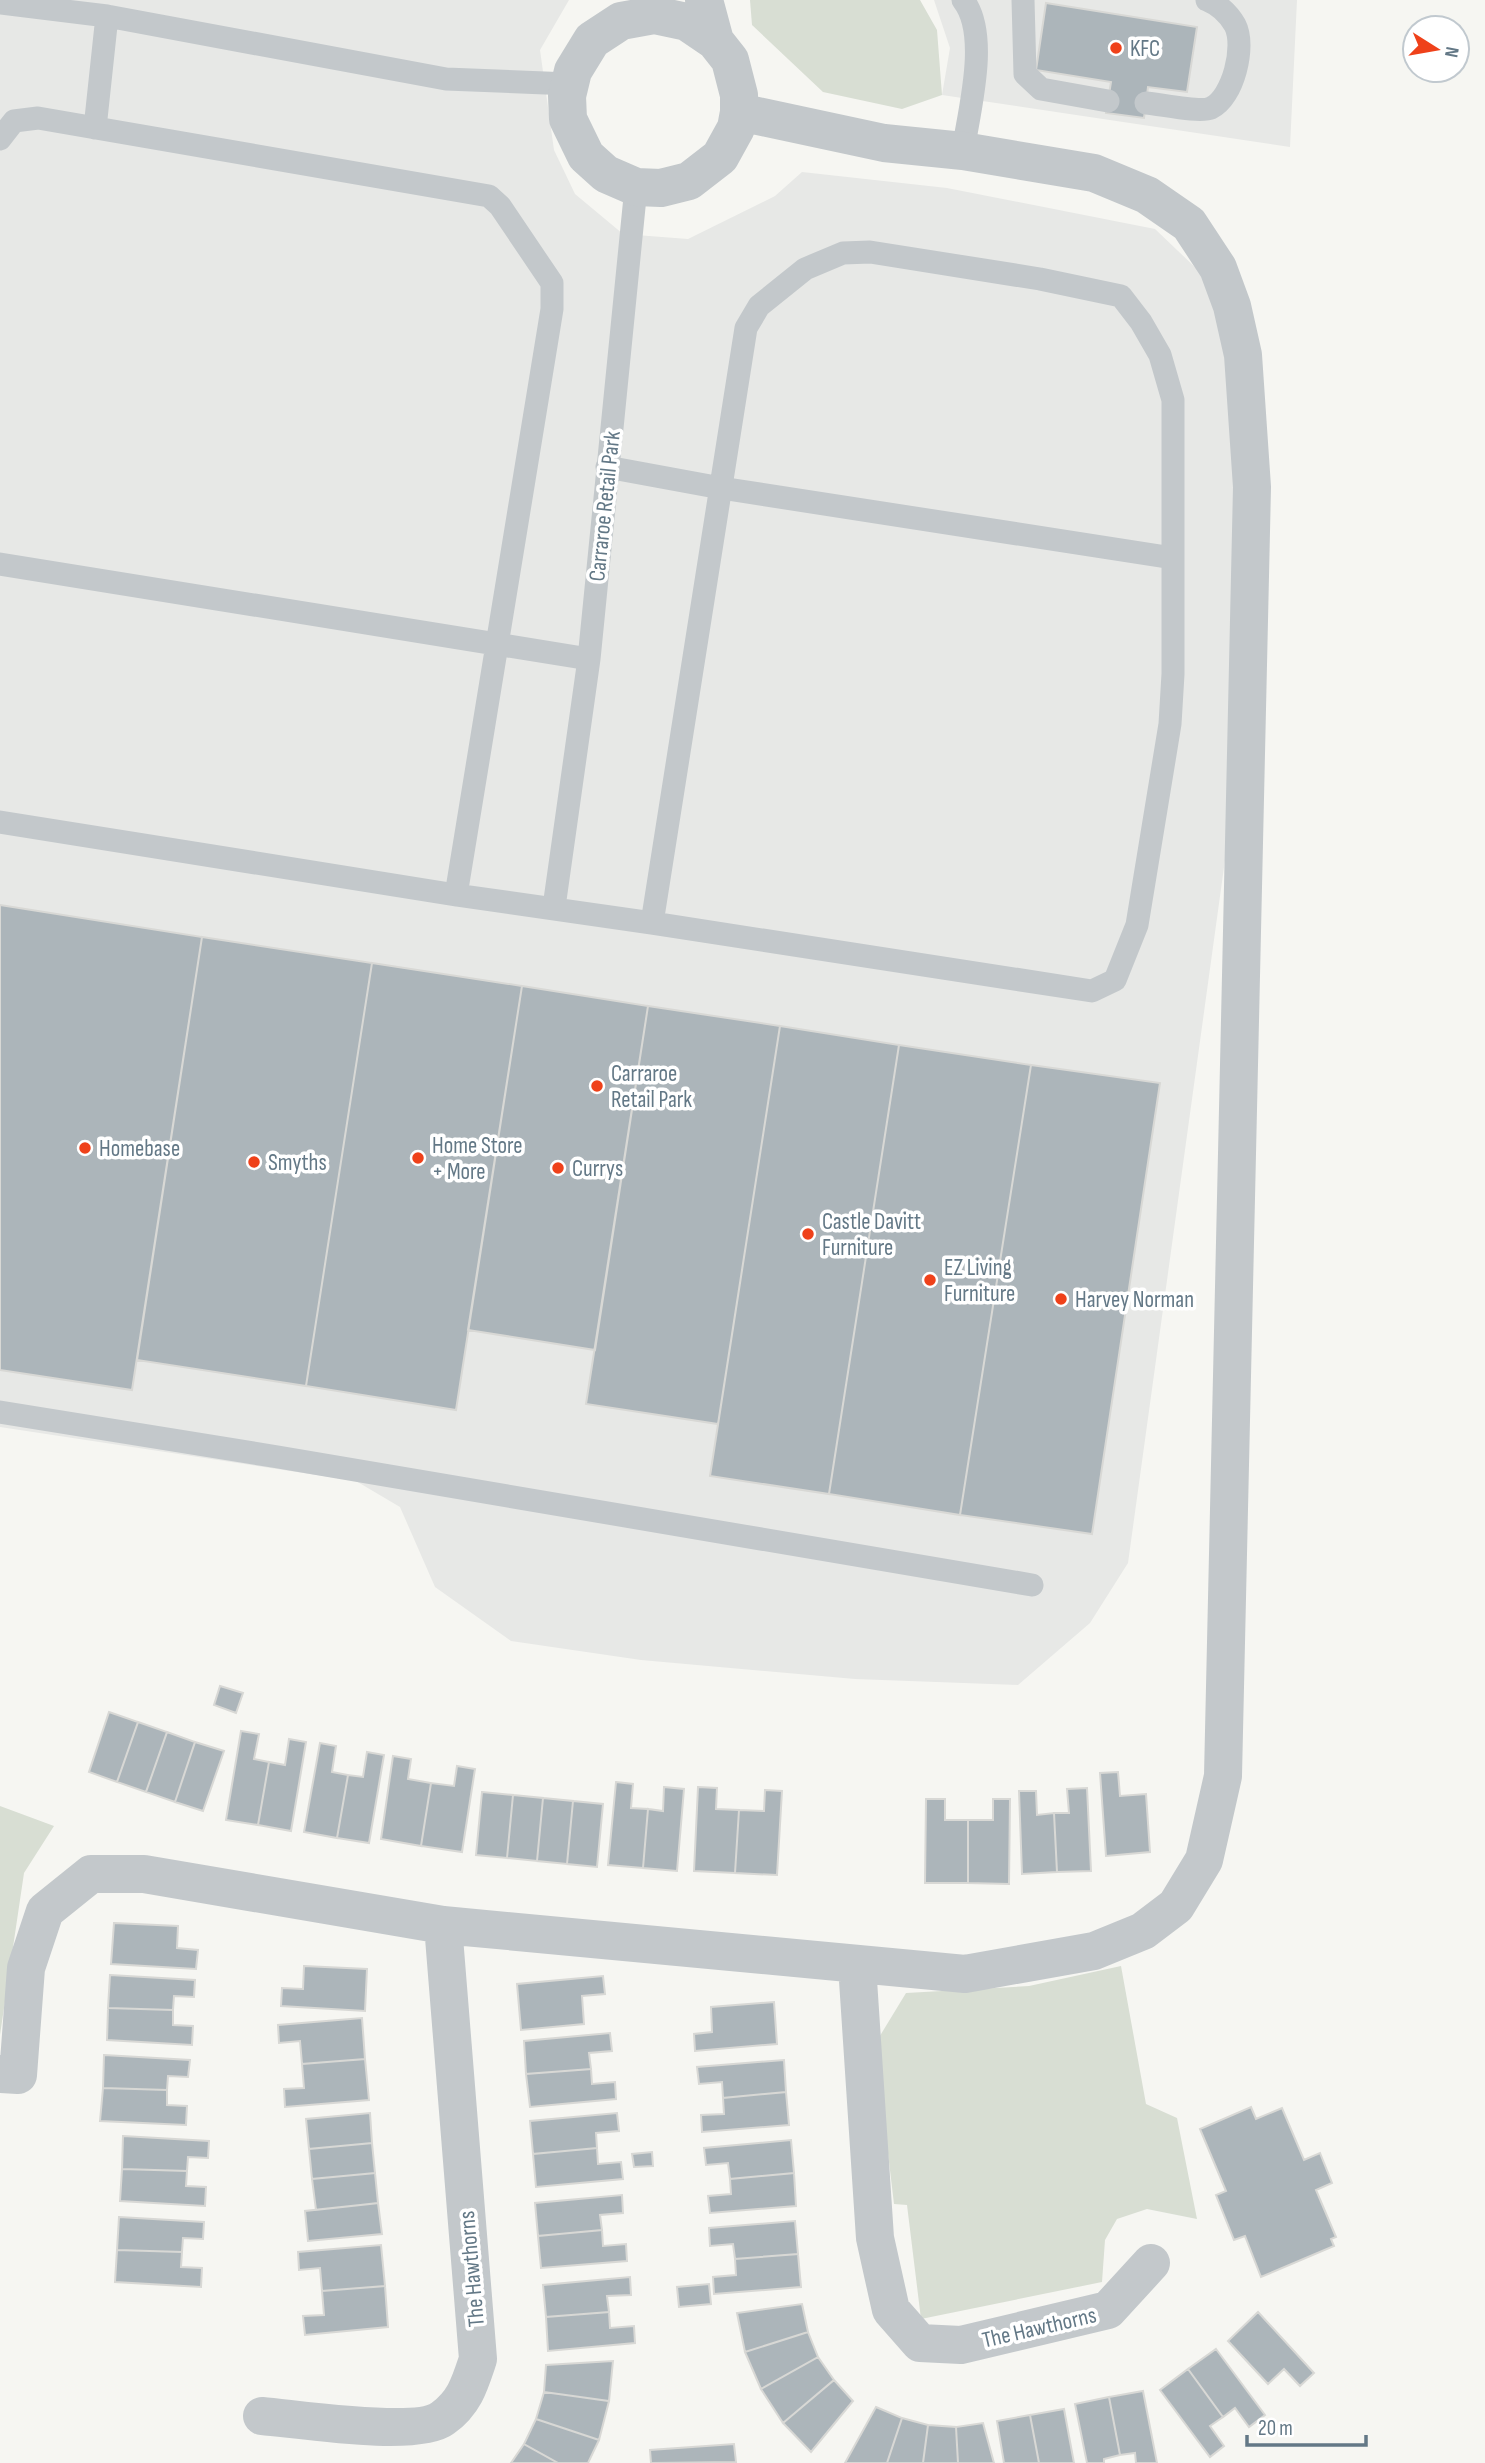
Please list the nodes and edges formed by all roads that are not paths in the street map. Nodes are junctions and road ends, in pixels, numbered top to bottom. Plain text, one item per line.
1 (704, 0) edge
2 (963, 0) edge
3 (1023, 0) edge
4 (1207, 0) edge
5 (0, 3) edge
6 (625, 11) edge
7 (107, 16) junction
8 (715, 41) junction
9 (570, 84) junction
10 (1108, 101) dead end
11 (1146, 103) dead end
12 (739, 113) junction
13 (94, 128) junction
14 (0, 139) edge
15 (963, 151) junction
16 (636, 187) junction
17 (607, 467) junction
18 (721, 488) junction
19 (1174, 558) junction
20 (0, 564) edge
21 (499, 644) junction
22 (589, 659) junction
23 (0, 822) edge
24 (456, 895) junction
25 (554, 907) junction
26 (652, 923) junction
27 (0, 1412) edge
28 (1032, 1585) dead end
29 (443, 1925) junction
30 (857, 1965) junction
31 (0, 2074) edge
32 (1151, 2263) dead end
33 (262, 2416) dead end

1 - 8 street
2 - 15 lane
3 - 10 lane
4 - 11 lane
5 - 7 lane
6 - 8 street
6 - 9 street
7 - 9 lane
7 - 13 lane
8 - 12 street
9 - 16 street
12 - 15 street
12 - 16 street
13 - 14 lane
13 - 21 lane
15 - 30 street
16 - 17 lane, Carraroe Retail Park
17 - 18 lane
17 - 22 lane, Carraroe Retail Park
18 - 19 lane
18 - 19 lane
18 - 26 lane
19 - 26 lane
20 - 21 lane
21 - 22 lane
21 - 24 lane
22 - 25 lane, Carraroe Retail Park
23 - 24 lane
24 - 25 lane
25 - 26 lane
27 - 28 lane
29 - 30 street
29 - 31 street
29 - 33 street, The Hawthorns
30 - 32 street, The Hawthorns

